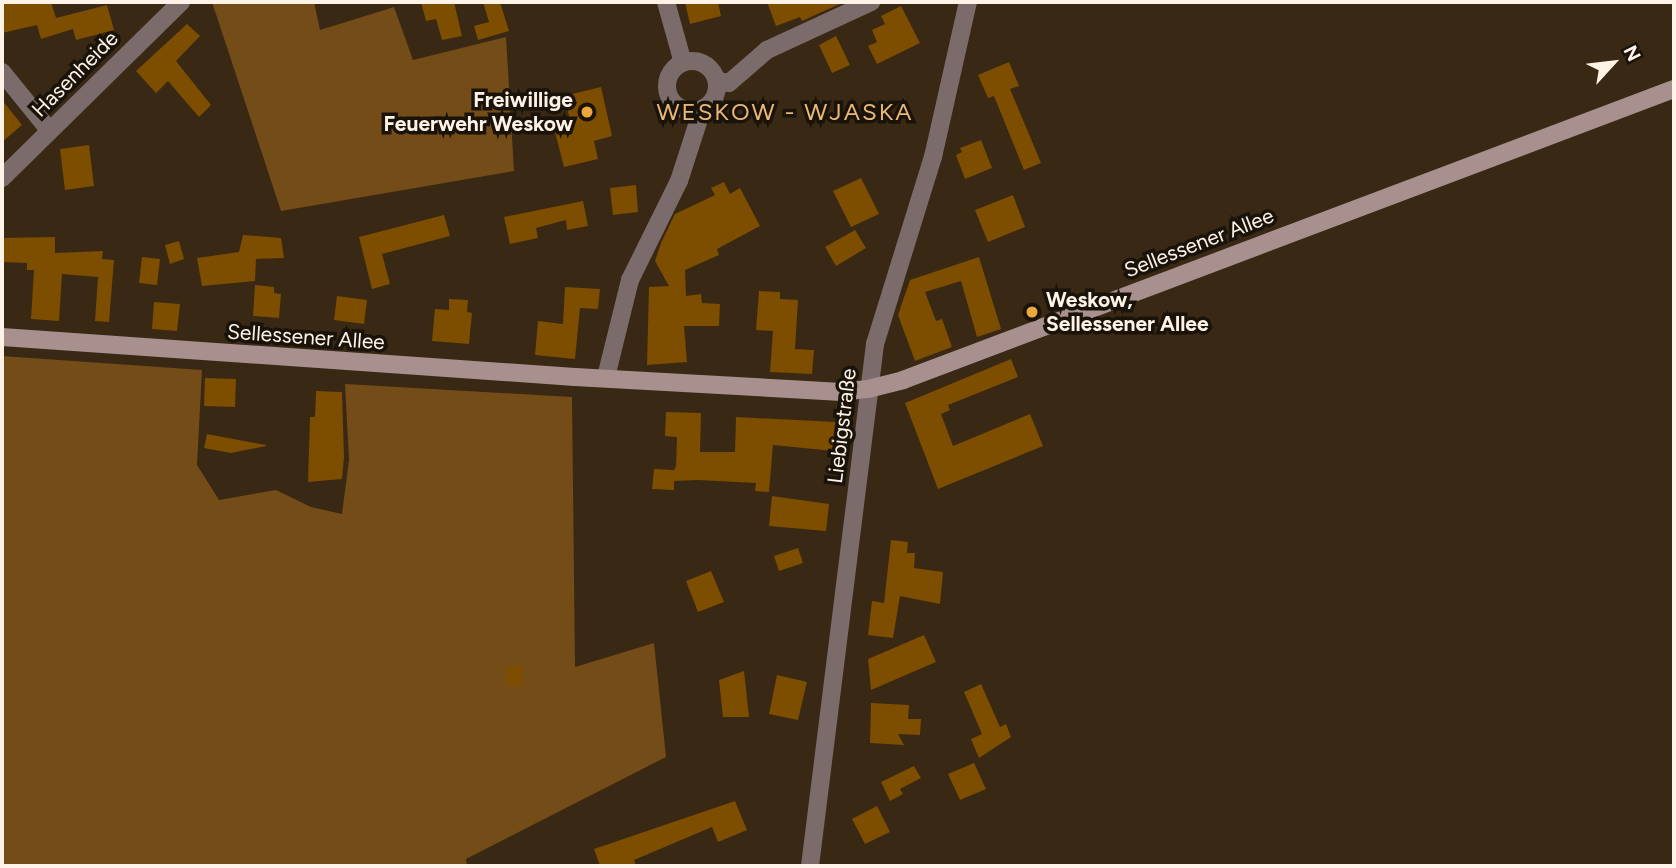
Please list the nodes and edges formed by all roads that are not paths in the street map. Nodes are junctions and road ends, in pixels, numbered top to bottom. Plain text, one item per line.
1 (181, 2) edge
2 (666, 2) edge
3 (871, 2) edge
4 (968, 2) edge
5 (683, 63) junction
6 (2, 72) edge
7 (717, 80) junction
8 (1674, 89) edge
9 (702, 110) junction
10 (50, 131) junction
11 (2, 178) edge
12 (2, 337) edge
13 (606, 377) junction
14 (868, 389) junction
15 (810, 866) edge

1 - 10 street, Hasenheide
2 - 5 street
3 - 7 street
4 - 14 street, Liebigstraße
5 - 7 street
5 - 9 street
6 - 10 street
7 - 9 street
8 - 14 main road, Sellessener Allee
9 - 13 street
10 - 11 street, Hasenheide
12 - 13 main road, Sellessener Allee
13 - 14 main road, Sellessener Allee
14 - 15 street, Liebigstraße

